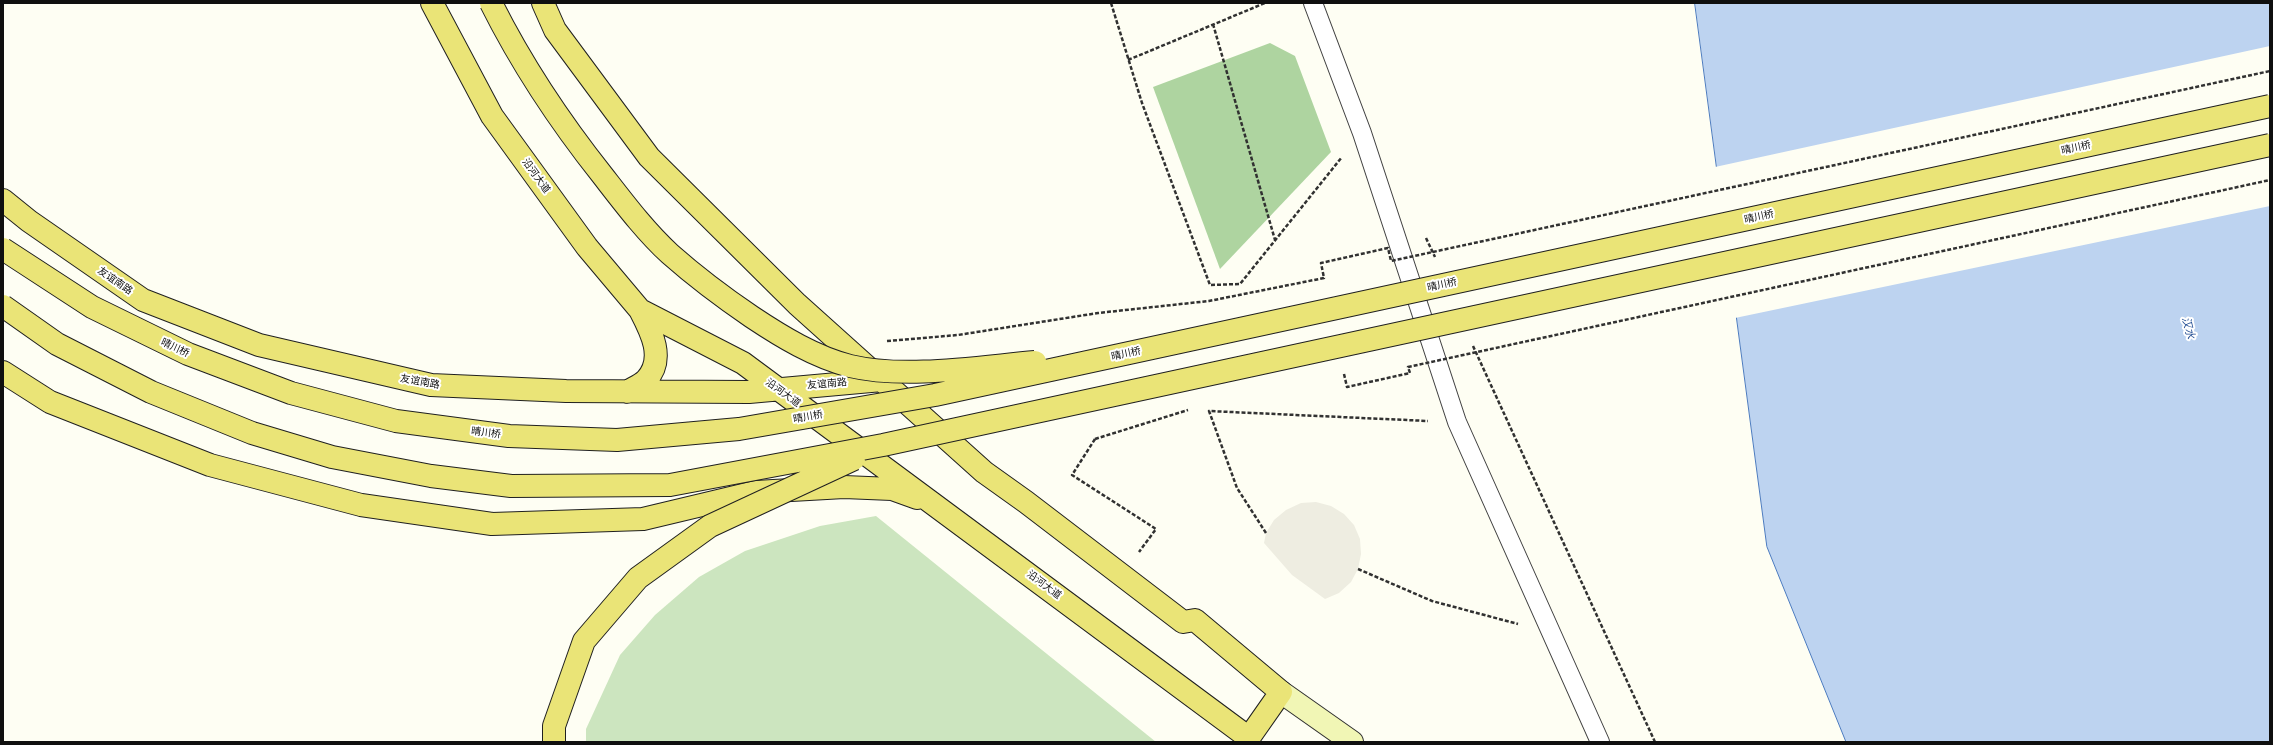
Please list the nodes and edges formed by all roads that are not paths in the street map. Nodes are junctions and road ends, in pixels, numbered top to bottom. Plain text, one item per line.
1 (432, 3) edge
2 (491, 3) edge
3 (543, 3) edge
4 (1313, 3) edge
5 (2270, 106) edge
6 (2270, 145) edge
7 (3, 200) edge
8 (3, 249) edge
9 (3, 306) edge
10 (640, 310) junction
11 (1124, 354) junction
12 (3, 372) edge
13 (882, 380) junction
14 (777, 388) junction
15 (627, 392) junction
16 (883, 445) junction
17 (936, 505) junction
18 (1281, 692) junction
19 (1249, 741) edge
20 (554, 742) edge
21 (1352, 742) edge
22 (1600, 742) edge

1 - 10 main road, 沿河大道
2 - 11 main road, bridge
3 - 13 main road
4 - 22 lane
5 - 11 main road, 晴川桥, bridge
6 - 16 main road, bridge
7 - 15 main road, 友谊南路
8 - 11 main road, 晴川桥, bridge
9 - 16 main road, bridge
10 - 14 main road, 沿河大道
10 - 15 main road
12 - 17 main road
13 - 14 main road, 友谊南路
13 - 18 main road
14 - 15 main road, 友谊南路
14 - 17 main road, 沿河大道
16 - 20 main road, bridge
17 - 19 main road, 沿河大道
18 - 19 main road
18 - 21 main road

